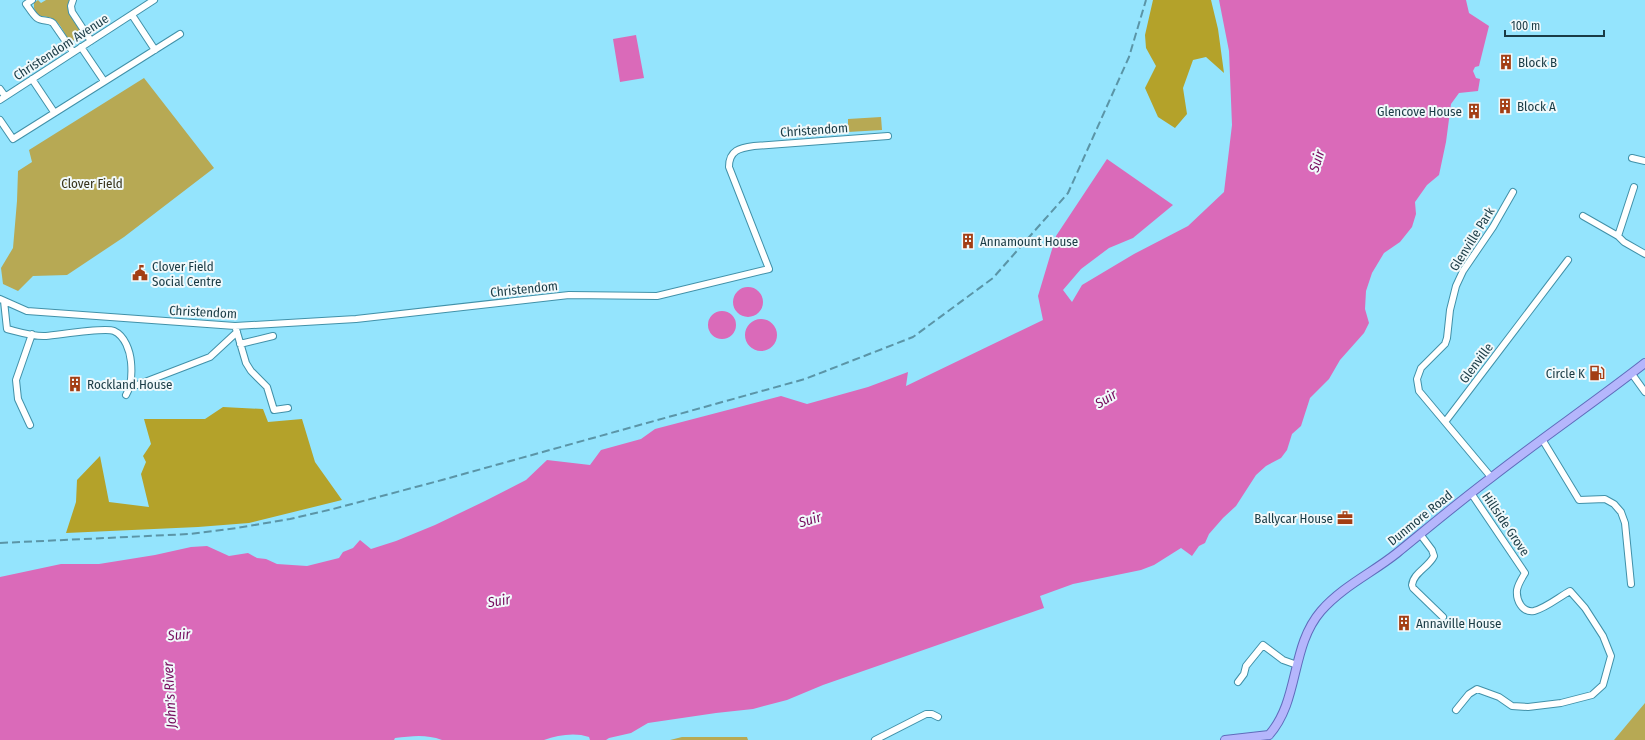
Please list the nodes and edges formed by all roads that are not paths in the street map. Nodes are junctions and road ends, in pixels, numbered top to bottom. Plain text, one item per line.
1 (32, 0) edge
2 (73, 0) edge
3 (154, 0) edge
4 (132, 15) junction
5 (180, 34) dead end
6 (91, 41) junction
7 (81, 47) junction
8 (155, 50) junction
9 (73, 52) junction
10 (32, 79) junction
11 (104, 81) junction
12 (0, 89) edge
13 (2, 98) edge
14 (54, 112) junction
15 (0, 120) edge
16 (888, 136) dead end
17 (1632, 158) dead end
18 (1645, 161) edge
19 (1634, 187) dead end
20 (1513, 192) dead end
21 (1583, 216) dead end
22 (1618, 236) junction
23 (1645, 254) edge
24 (1568, 260) dead end
25 (2, 300) edge
26 (236, 329) junction
27 (32, 334) junction
28 (273, 336) dead end
29 (240, 344) junction
30 (1645, 363) edge
31 (1632, 374) junction
32 (131, 385) junction
33 (1645, 392) edge
34 (126, 395) dead end
35 (288, 408) dead end
36 (1444, 422) junction
37 (30, 425) dead end
38 (1542, 439) junction
39 (1491, 477) junction
40 (1471, 493) junction
41 (1420, 534) junction
42 (1630, 584) dead end
43 (1443, 617) dead end
44 (1297, 665) junction
45 (1238, 682) dead end
46 (1456, 710) dead end
47 (938, 717) dead end
48 (1269, 737) edge
49 (875, 740) edge
50 (1226, 740) edge

1 - 9 street
2 - 6 street
3 - 4 street, Christendom Avenue
4 - 6 street, Christendom Avenue
4 - 8 street
5 - 8 street
6 - 7 street, Christendom Avenue
7 - 9 street, Christendom Avenue
7 - 11 street
8 - 11 street
9 - 10 street, Christendom Avenue
10 - 13 street, Christendom Avenue
10 - 14 street
11 - 14 street
12 - 13 street
14 - 15 street
16 - 26 street, Christendom
17 - 18 street
19 - 22 street
20 - 36 street, Glenville Park
21 - 22 street
22 - 23 street
24 - 36 street, Glenville
25 - 26 street, Christendom
25 - 27 street
26 - 29 street
26 - 32 street
27 - 32 street
27 - 37 street
28 - 29 street
29 - 35 street
30 - 31 main road, Dunmore Road
31 - 33 street
31 - 38 main road, Dunmore Road
32 - 34 street
36 - 39 street
38 - 39 main road, Dunmore Road
38 - 42 street
39 - 40 main road, Dunmore Road
40 - 41 main road, Dunmore Road
40 - 46 street, Hillside Grove
41 - 43 street
41 - 44 main road, Dunmore Road
44 - 45 street
44 - 48 main road, Dunmore Road
47 - 49 street
48 - 50 main road

